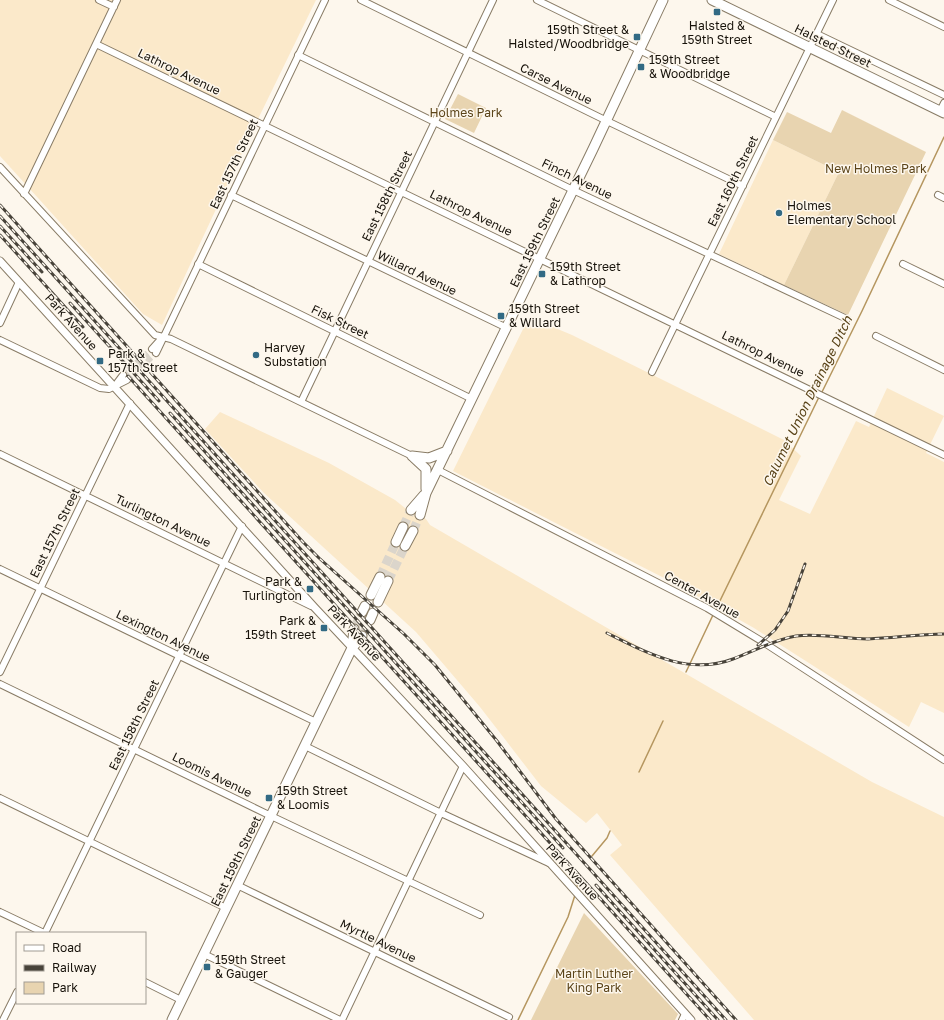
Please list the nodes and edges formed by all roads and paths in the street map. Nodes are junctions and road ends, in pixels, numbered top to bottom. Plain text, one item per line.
1 (99, 0) edge
2 (117, 0) edge
3 (325, 0) edge
4 (361, 0) edge
5 (493, 0) edge
6 (537, 0) edge
7 (664, 0) edge
8 (712, 0) edge
9 (833, 0) edge
10 (889, 0) edge
11 (114, 7) junction
12 (944, 26) edge
13 (817, 34) junction
14 (96, 44) junction
15 (810, 48) junction
16 (640, 50) junction
17 (468, 53) junction
18 (298, 55) junction
19 (944, 95) edge
20 (943, 109) edge
21 (776, 117) junction
22 (607, 121) junction
23 (435, 122) junction
24 (264, 125) junction
25 (0, 167) edge
26 (743, 186) junction
27 (573, 190) junction
28 (402, 192) junction
29 (24, 194) junction
30 (232, 196) junction
31 (710, 254) junction
32 (540, 259) junction
33 (0, 261) edge
34 (368, 261) junction
35 (198, 264) junction
36 (903, 264) dead end
37 (19, 282) junction
38 (944, 284) edge
39 (847, 319) dead end
40 (0, 323) edge
41 (676, 324) junction
42 (507, 328) junction
43 (335, 331) junction
44 (876, 336) dead end
45 (162, 338) junction
46 (0, 340) edge
47 (154, 351) tunnel mouth
48 (944, 370) edge
49 (652, 372) dead end
50 (125, 378) tunnel mouth
51 (114, 386) junction
52 (472, 399) junction
53 (301, 402) junction
54 (130, 403) junction
55 (447, 451) junction
56 (0, 454) edge
57 (944, 455) edge
58 (412, 456) junction
59 (438, 470) junction
60 (426, 493) junction
61 (86, 496) junction
62 (411, 510) tunnel mouth
63 (420, 515) tunnel mouth
64 (242, 526) junction
65 (403, 527) tunnel mouth
66 (412, 531) tunnel mouth
67 (396, 542) tunnel mouth
68 (405, 546) tunnel mouth
69 (223, 563) junction
70 (0, 569) edge
71 (380, 577) tunnel mouth
72 (388, 581) tunnel mouth
73 (41, 589) junction
74 (371, 595) dead end
75 (378, 602) dead end
76 (316, 608) junction
77 (354, 629) tunnel mouth
78 (362, 636) tunnel mouth
79 (352, 648) junction
80 (179, 656) junction
81 (0, 672) edge
82 (0, 684) edge
83 (316, 722) junction
84 (305, 746) junction
85 (134, 749) junction
86 (944, 760) edge
87 (463, 766) junction
88 (0, 798) edge
89 (441, 812) junction
90 (271, 816) junction
91 (90, 842) junction
92 (549, 863) junction
93 (408, 880) junction
94 (237, 885) junction
95 (226, 908) junction
96 (0, 912) edge
97 (480, 915) dead end
98 (42, 932) edge
99 (45, 932) edge
100 (374, 951) junction
101 (204, 954) junction
102 (146, 982) edge
103 (16, 994) edge
104 (181, 1000) junction
105 (509, 1017) dead end
106 (684, 1017) edge
107 (3, 1020) edge
108 (172, 1020) edge
109 (341, 1020) edge
110 (691, 1020) edge

1 - 11 street
2 - 11 street
3 - 18 street, East 157th Street
4 - 17 street, Carse Avenue
5 - 17 street, East 158th Street
6 - 16 street
7 - 16 main road, East 159th Street
8 - 15 main road, Halsted Street
9 - 13 street, East 160th Street
10 - 12 street
11 - 14 street
13 - 15 street, East 160th Street
13 - 19 street, Halsted Street
14 - 24 street, Lathrop Avenue
14 - 29 street
15 - 20 main road, Halsted Street
15 - 21 street, East 160th Street
16 - 21 street
16 - 22 main road, East 159th Street
17 - 22 street, Carse Avenue
17 - 23 street, East 158th Street
18 - 23 street, Finch Avenue
18 - 24 street, East 157th Street
21 - 26 street, East 160th Street
22 - 26 street, Carse Avenue
22 - 27 main road, East 159th Street
23 - 27 street, Finch Avenue
23 - 28 street, East 158th Street
24 - 28 street, Lathrop Avenue
24 - 30 street, East 157th Street
25 - 29 street
26 - 31 street, East 160th Street
27 - 31 street, Finch Avenue
27 - 32 main road, East 159th Street
28 - 32 street, Lathrop Avenue
28 - 34 street, East 158th Street
29 - 45 street
30 - 34 street, Willard Avenue
30 - 35 street, East 157th Street
31 - 39 street, Finch Avenue
31 - 41 street, East 160th Street
32 - 41 street, Lathrop Avenue
32 - 42 main road, East 159th Street
33 - 37 street, Park Avenue
34 - 42 street, Willard Avenue
34 - 43 street, East 158th Street
35 - 43 street, Fisk Street
35 - 45 street, East 157th Street
36 - 38 street
37 - 40 street
37 - 51 street, Park Avenue
41 - 49 street, East 160th Street
41 - 57 street, Lathrop Avenue
42 - 52 main road, East 159th Street
43 - 52 street, Fisk Street
43 - 53 street, East 158th Street
44 - 48 street
45 - 47 street, East 157th Street
45 - 53 street
46 - 51 street
50 - 51 street
51 - 54 street, Park Avenue
52 - 55 main road, East 159th Street
53 - 58 street
54 - 61 street, East 157th Street
54 - 64 street, Park Avenue
55 - 58 main road
55 - 59 main road, East 159th Street
56 - 61 street, Turlington Avenue
58 - 60 main road
59 - 60 main road, East 159th Street
59 - 86 street, Center Avenue
60 - 62 main road, East 159th Street
60 - 63 main road, East 159th Street
61 - 69 street, Turlington Avenue
61 - 73 street, East 157th Street
64 - 69 street, East 158th Street
64 - 76 street, Park Avenue
65 - 67 main road
66 - 68 main road
69 - 76 street, Turlington Avenue
69 - 80 street, East 158th Street
70 - 73 street, Lexington Avenue
71 - 74 main road
72 - 75 main road
73 - 80 street, Lexington Avenue
73 - 81 street, East 157th Street
76 - 79 street, Park Avenue
77 - 79 main road, East 159th Street
78 - 79 main road, East 159th Street
79 - 83 main road, East 159th Street
79 - 87 street, Park Avenue
80 - 83 street, Lexington Avenue
80 - 85 street, East 158th Street
82 - 85 street, Loomis Avenue
83 - 84 main road, East 159th Street
84 - 89 street
84 - 90 main road, East 159th Street
85 - 90 street, Loomis Avenue
85 - 91 street, East 158th Street
87 - 89 street
87 - 92 street, Park Avenue
88 - 91 street
89 - 92 street
89 - 93 street
90 - 93 street, Loomis Avenue
90 - 94 main road, East 159th Street
91 - 95 street
91 - 99 street, East 158th Street
92 - 106 street, Park Avenue
93 - 97 street, Loomis Avenue
93 - 100 street
94 - 95 main road, East 159th Street
94 - 100 street, Myrtle Avenue
95 - 101 main road, East 159th Street
96 - 98 street
100 - 105 street, Myrtle Avenue
100 - 109 street
101 - 104 main road, East 159th Street
101 - 109 street
102 - 104 street
103 - 107 street
104 - 108 main road, East 159th Street
106 - 110 street, Park Avenue

